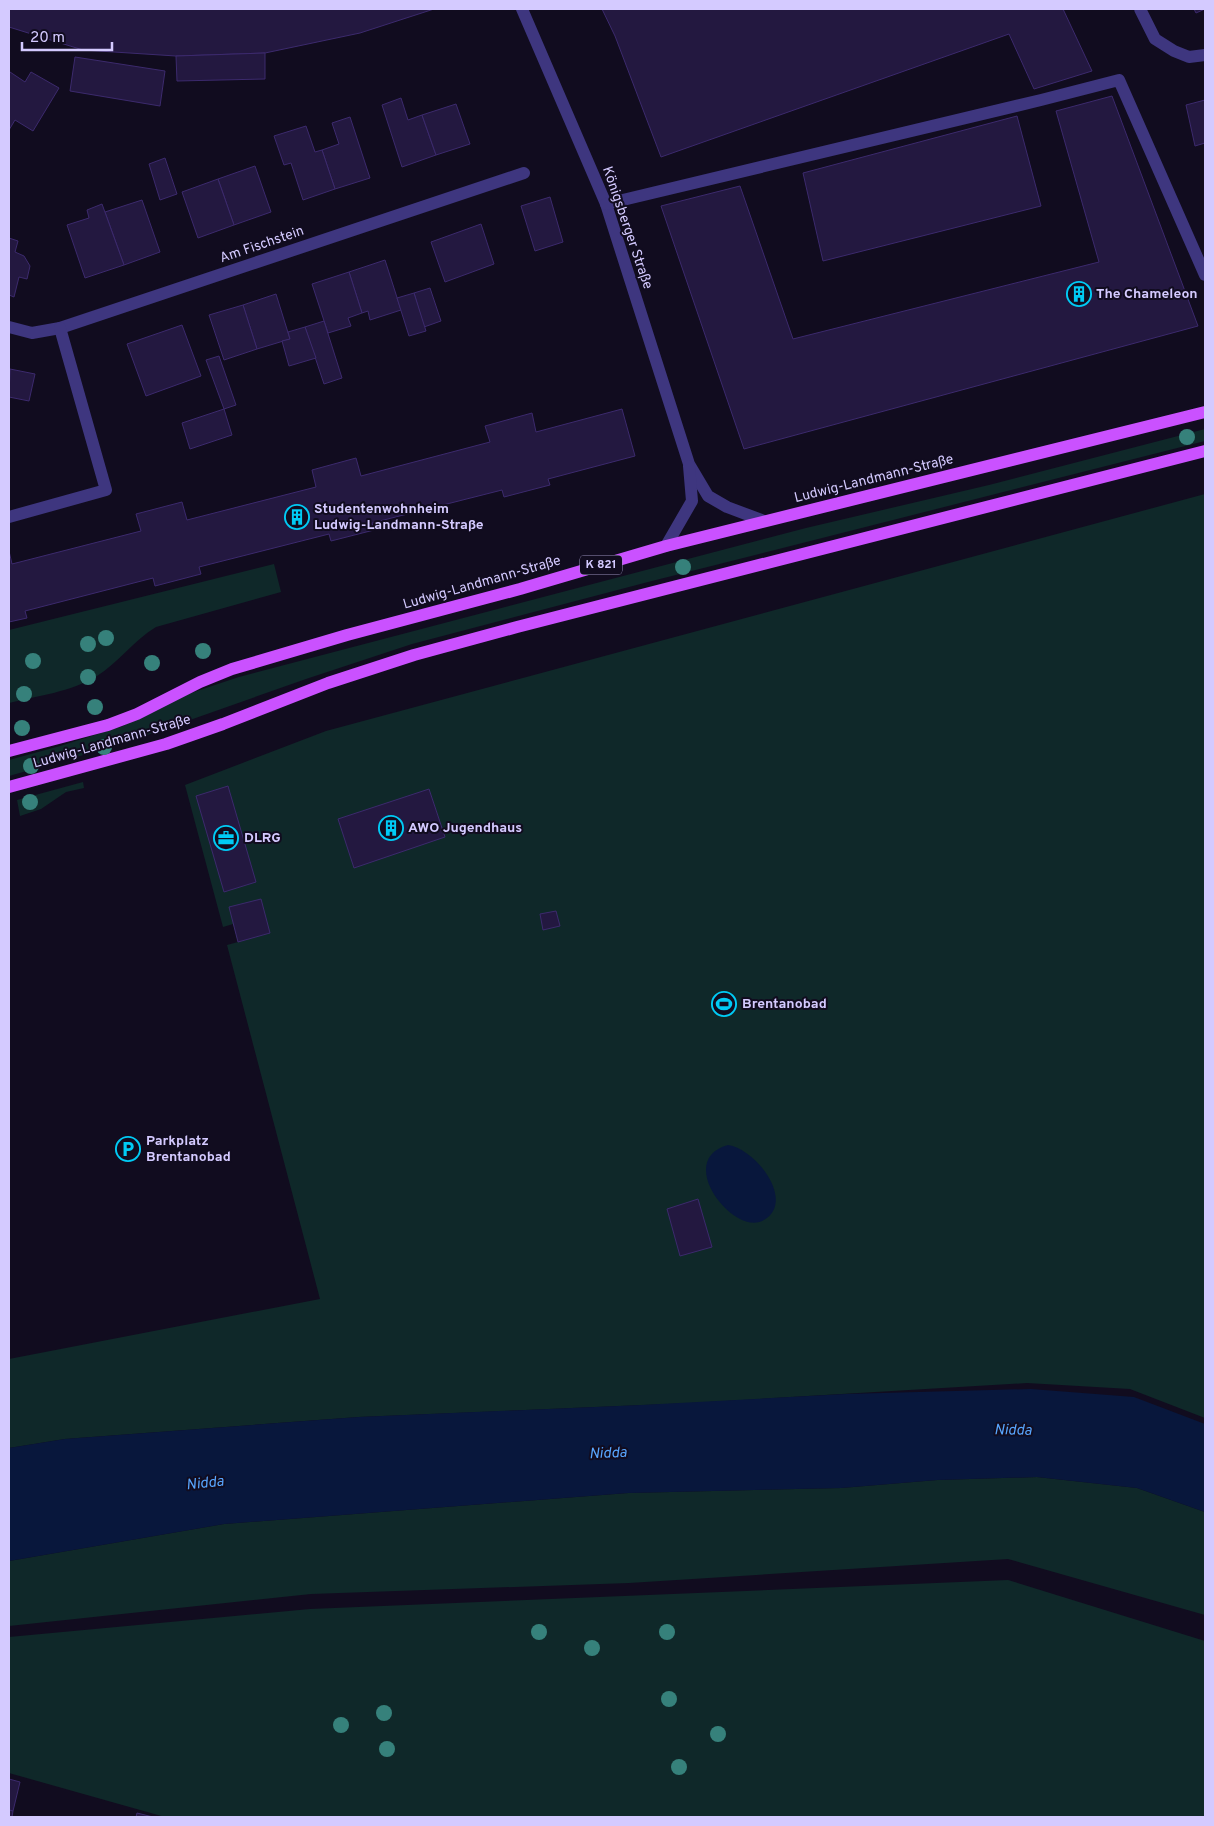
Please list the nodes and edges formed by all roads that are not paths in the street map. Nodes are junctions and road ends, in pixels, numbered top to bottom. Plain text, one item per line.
1 (522, 9) edge
2 (1140, 9) edge
3 (1205, 55) edge
4 (524, 173) dead end
5 (606, 204) junction
6 (1205, 275) edge
7 (9, 328) edge
8 (60, 328) junction
9 (1205, 412) edge
10 (1205, 451) edge
11 (689, 464) junction
12 (9, 517) edge
13 (764, 521) junction
14 (666, 546) junction
15 (9, 751) edge
16 (9, 787) edge

1 - 5 street, Königsberger Straße
2 - 3 street
4 - 8 street, Am Fischstein
5 - 6 street
5 - 11 street, Königsberger Straße
7 - 8 street, Am Fischstein
8 - 12 street
9 - 13 main road, Ludwig-Landmann-Straße / K 821
10 - 16 main road, Ludwig-Landmann-Straße
11 - 13 street, Königsberger Straße
11 - 14 street, Königsberger Straße
13 - 14 main road, Ludwig-Landmann-Straße / K 821
14 - 15 main road, Ludwig-Landmann-Straße / K 821

